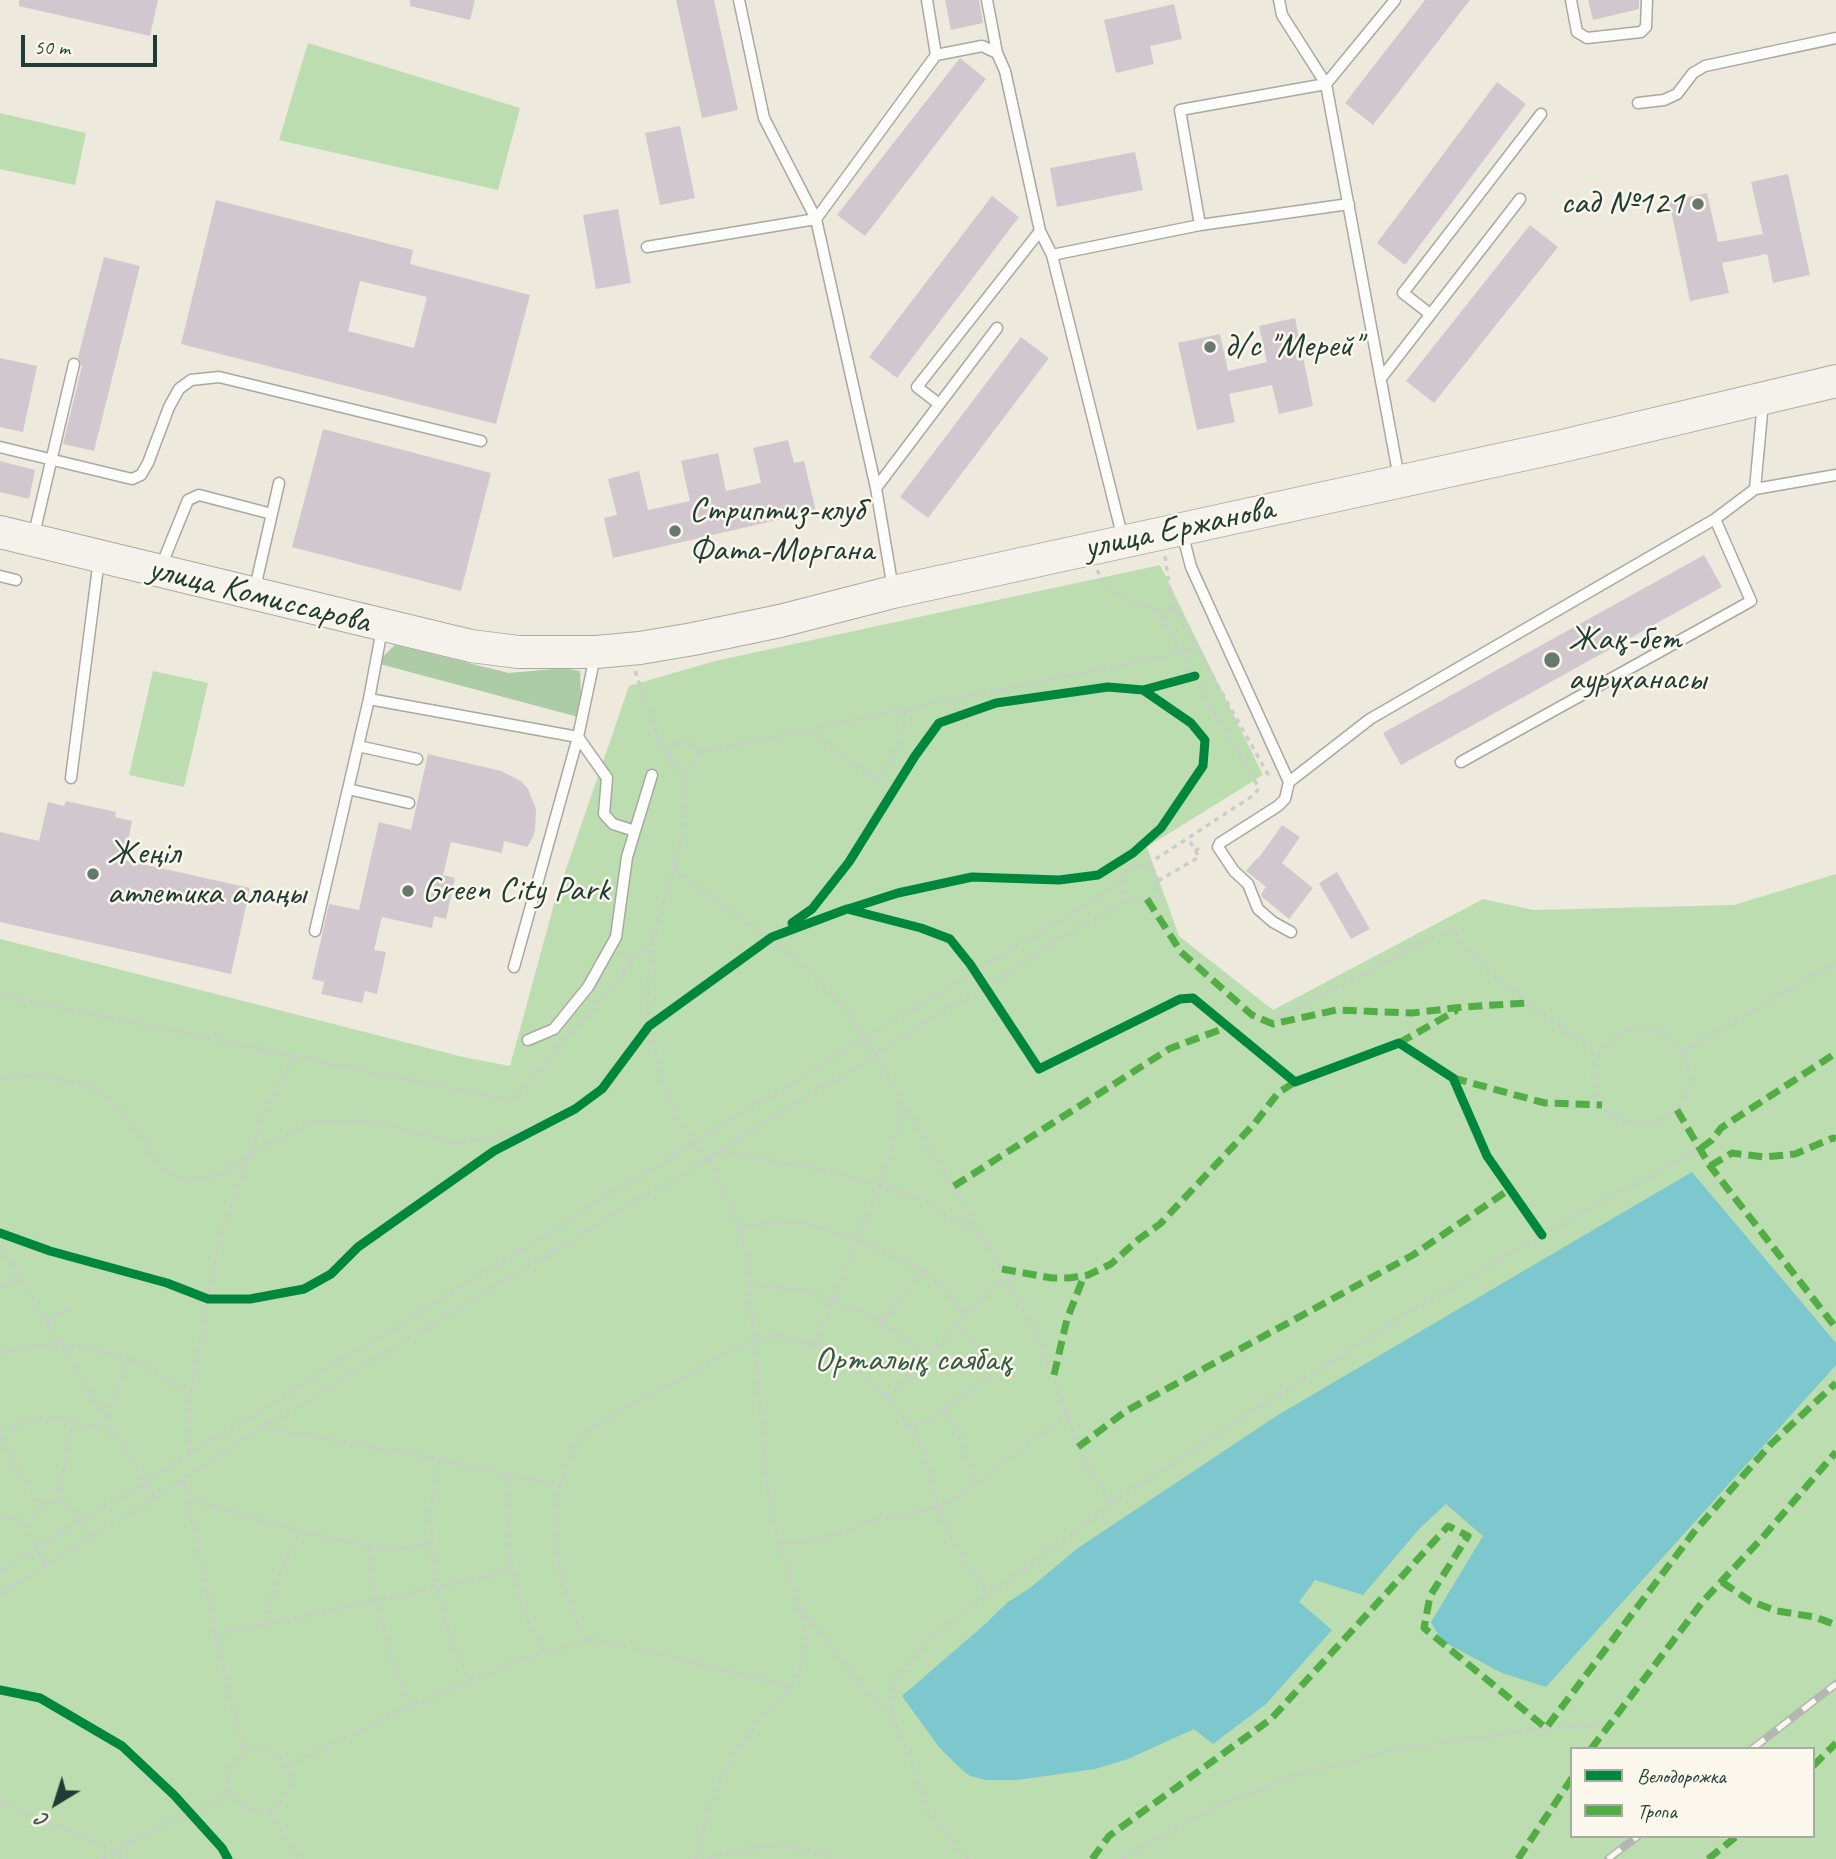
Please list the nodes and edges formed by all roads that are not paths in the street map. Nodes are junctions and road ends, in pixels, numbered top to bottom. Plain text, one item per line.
1 (739, 0) edge
2 (927, 0) edge
3 (987, 0) edge
4 (1279, 0) edge
5 (1395, 0) edge
6 (1571, 0) edge
7 (1647, 0) edge
8 (1836, 38) edge
9 (997, 53) junction
10 (936, 55) junction
11 (1326, 84) junction
12 (1638, 103) dead end
13 (1541, 114) dead end
14 (1520, 199) dead end
15 (1349, 204) junction
16 (816, 219) junction
17 (1200, 225) junction
18 (1040, 230) junction
19 (647, 247) dead end
20 (1052, 255) junction
21 (1430, 314) junction
22 (997, 328) dead end
23 (74, 364) dead end
24 (1382, 377) junction
25 (1836, 381) edge
26 (1763, 398) junction
27 (939, 404) junction
28 (481, 441) dead end
29 (0, 447) edge
30 (52, 460) junction
31 (1836, 475) edge
32 (1400, 481) junction
33 (279, 483) dead end
34 (876, 488) junction
35 (1755, 489) junction
36 (272, 514) junction
37 (1715, 519) junction
38 (1171, 531) junction
39 (0, 532) edge
40 (33, 541) junction
41 (1124, 542) junction
42 (99, 558) junction
43 (159, 572) junction
44 (0, 576) edge
45 (16, 580) dead end
46 (893, 592) junction
47 (253, 595) junction
48 (383, 626) junction
49 (519, 652) joint
50 (596, 652) junction
51 (369, 699) junction
52 (578, 737) junction
53 (358, 746) junction
54 (417, 759) dead end
55 (1461, 762) dead end
56 (652, 775) dead end
57 (71, 778) dead end
58 (1289, 782) junction
59 (348, 789) junction
60 (409, 803) dead end
61 (635, 831) junction
62 (315, 932) dead end
63 (1291, 932) dead end
64 (514, 967) dead end
65 (528, 1041) dead end

1 - 16 lane
2 - 10 lane
3 - 9 lane
4 - 11 lane
5 - 11 lane
6 - 7 lane
8 - 12 lane
9 - 10 lane
9 - 18 lane
10 - 16 lane
11 - 15 lane
11 - 17 lane
13 - 21 lane
14 - 21 lane
15 - 17 lane
15 - 24 lane
16 - 19 lane
16 - 34 lane
17 - 20 lane
18 - 20 lane
18 - 27 lane
20 - 41 lane
21 - 24 lane
22 - 27 lane
23 - 30 lane
24 - 32 lane
25 - 26 street, улица Ержанова
26 - 32 street, улица Ержанова
26 - 35 lane
27 - 34 lane
28 - 30 lane
29 - 30 lane
30 - 40 lane
31 - 35 lane
32 - 38 street, улица Ержанова
33 - 36 lane
34 - 46 lane
35 - 37 lane
36 - 43 lane
36 - 47 lane
37 - 55 lane
37 - 58 lane
38 - 41 street, улица Ержанова
38 - 58 lane
39 - 40 street, улица Комиссарова
40 - 42 street, улица Комиссарова
41 - 46 street, улица Ержанова
42 - 43 street, улица Комиссарова
42 - 57 lane
43 - 47 street, улица Комиссарова
44 - 45 lane
46 - 50 street, улица Ержанова
47 - 48 street, улица Комиссарова
48 - 49 street, улица Комиссарова
48 - 51 lane
49 - 50 street, улица Ержанова
50 - 52 lane
51 - 52 lane
51 - 53 lane
52 - 61 lane
52 - 64 lane
53 - 54 lane
53 - 59 lane
56 - 61 lane
58 - 63 lane
59 - 60 lane
59 - 62 lane
61 - 65 lane

